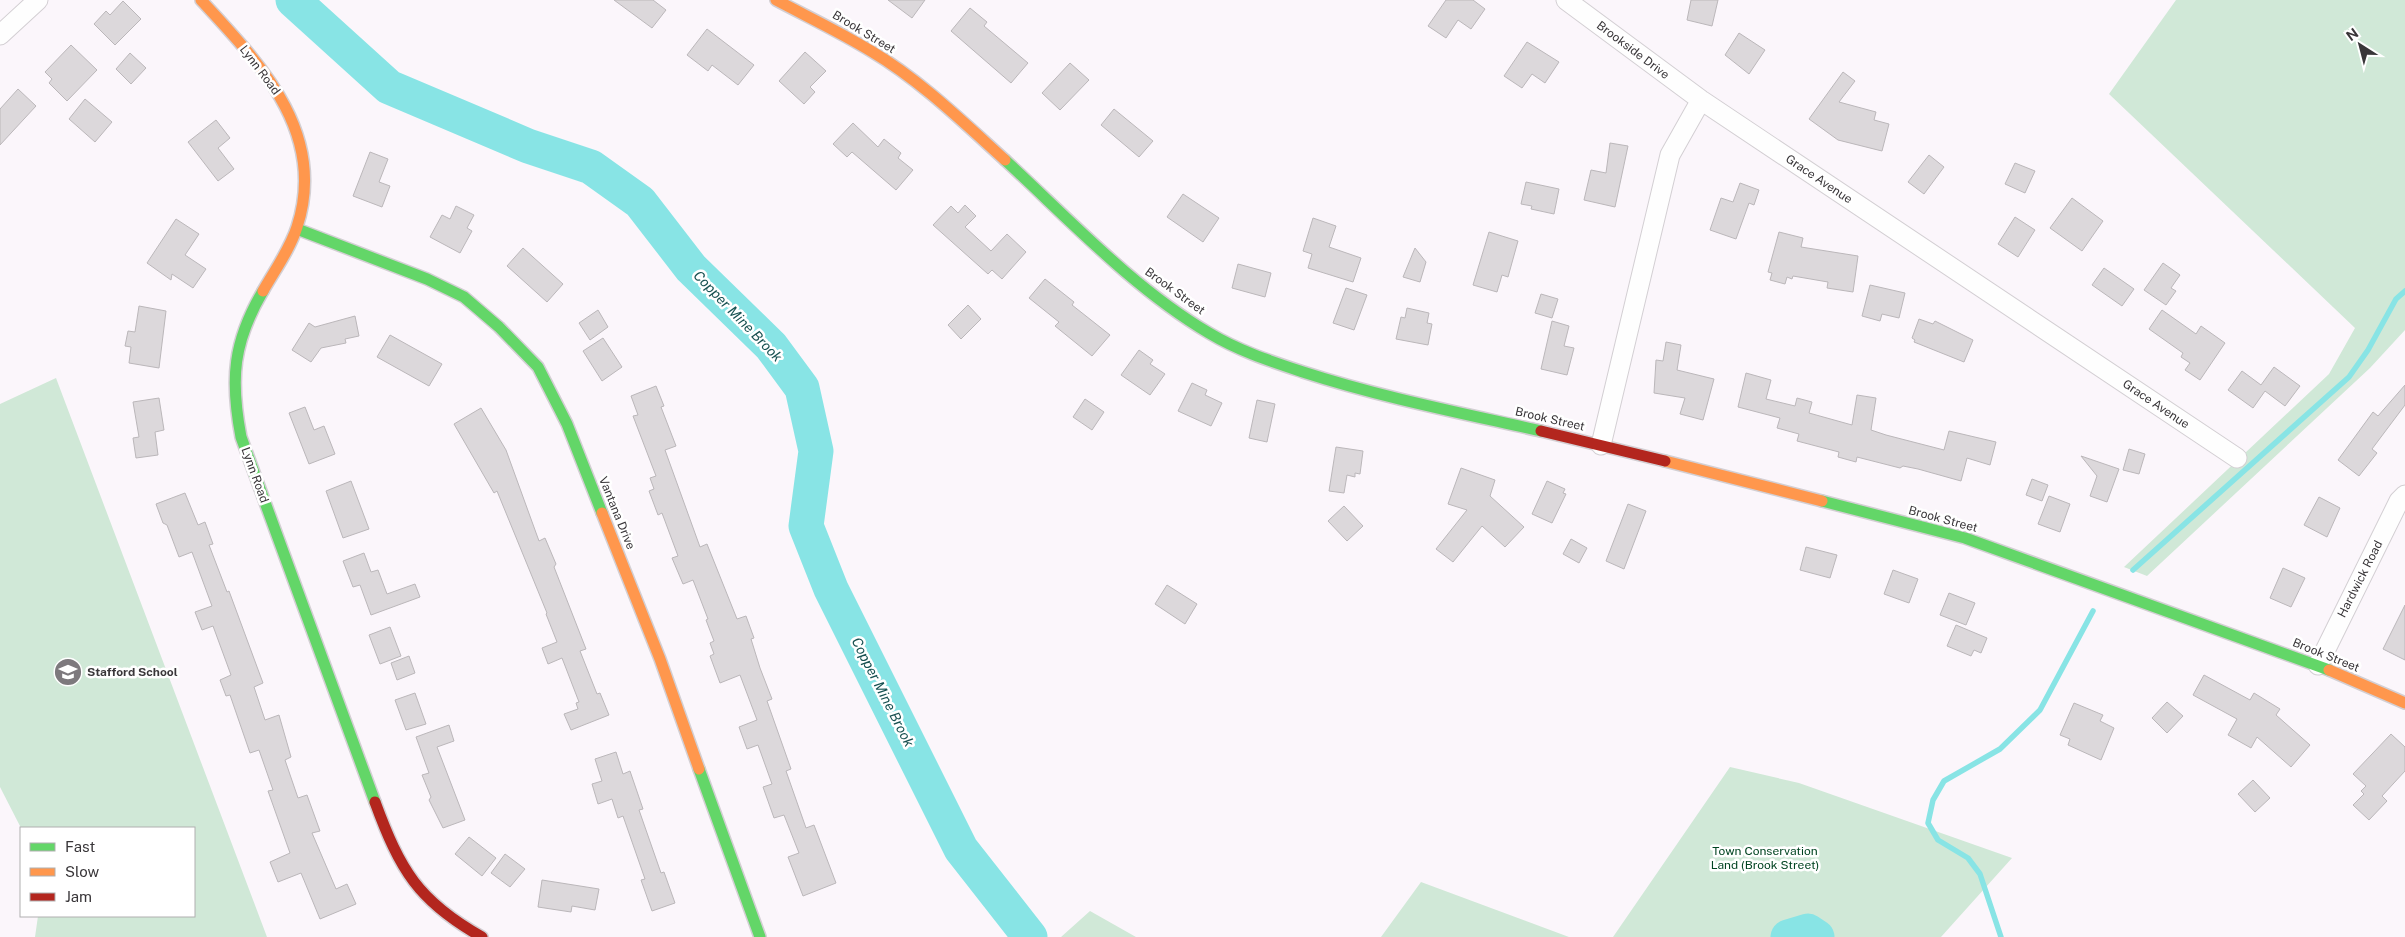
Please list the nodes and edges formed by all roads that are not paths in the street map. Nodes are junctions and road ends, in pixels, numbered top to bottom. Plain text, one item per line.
1 (201, 0) edge
2 (776, 0) edge
3 (1566, 0) edge
4 (34, 1) edge
5 (0, 35) edge
6 (1700, 100) junction
7 (297, 228) junction
8 (1601, 444) junction
9 (2237, 458) dead end
10 (2405, 495) edge
11 (2318, 665) junction
12 (2405, 703) edge
13 (757, 936) edge
14 (482, 937) edge

1 - 7 street, Lynn Road
2 - 8 street, Brook Street
3 - 6 street, Brookside Drive
4 - 5 street
6 - 8 street
6 - 9 street, Grace Avenue
7 - 13 street, Vantana Drive
7 - 14 street, Lynn Road
8 - 11 street, Brook Street
10 - 11 street, Hardwick Road
11 - 12 street, Brook Street

